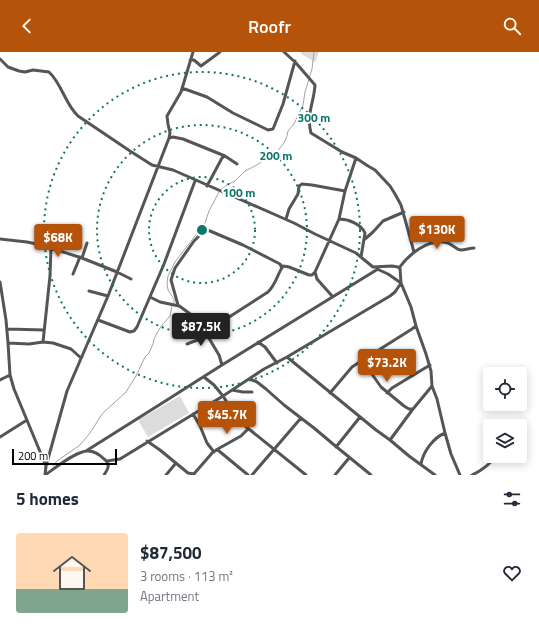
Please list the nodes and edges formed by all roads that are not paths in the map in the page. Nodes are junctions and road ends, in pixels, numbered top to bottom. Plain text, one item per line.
1 (192, 52) edge
2 (220, 52) edge
3 (284, 52) edge
4 (0, 59) edge
5 (190, 60) junction
6 (295, 62) junction
7 (182, 88) junction
8 (169, 138) junction
9 (225, 156) junction
10 (356, 158) junction
11 (237, 164) dead end
12 (158, 166) junction
13 (195, 181) junction
14 (207, 186) junction
15 (345, 191) junction
16 (404, 212) junction
17 (286, 219) junction
18 (339, 219) junction
19 (0, 239) edge
20 (365, 239) junction
21 (329, 241) junction
22 (87, 243) dead end
23 (51, 248) junction
24 (474, 248) dead end
25 (414, 252) junction
26 (361, 257) junction
27 (81, 258) junction
28 (370, 264) junction
29 (381, 266) junction
30 (282, 268) junction
31 (399, 268) junction
32 (378, 269) junction
33 (117, 272) junction
34 (315, 272) junction
35 (371, 273) junction
36 (74, 274) dead end
37 (131, 279) dead end
38 (0, 282) edge
39 (402, 283) junction
40 (89, 291) dead end
41 (108, 296) junction
42 (150, 297) junction
43 (333, 297) junction
44 (180, 306) junction
45 (1, 320) edge
46 (6, 320) junction
47 (98, 320) junction
48 (416, 326) junction
49 (7, 329) junction
50 (44, 330) junction
51 (208, 335) junction
52 (43, 342) junction
53 (258, 342) junction
54 (8, 343) junction
55 (187, 344) dead end
56 (287, 357) junction
57 (80, 358) junction
58 (362, 360) junction
59 (276, 363) junction
60 (222, 365) junction
61 (430, 366) junction
62 (10, 375) junction
63 (204, 377) junction
64 (250, 379) junction
65 (0, 380) edge
66 (432, 386) junction
67 (232, 390) junction
68 (252, 392) dead end
69 (330, 393) junction
70 (387, 393) junction
71 (223, 396) junction
72 (413, 409) junction
73 (193, 414) junction
74 (360, 416) junction
75 (301, 418) junction
76 (27, 420) junction
77 (248, 429) junction
78 (445, 433) junction
79 (0, 437) edge
80 (390, 440) junction
81 (147, 441) junction
82 (336, 447) junction
83 (274, 448) junction
84 (86, 451) junction
85 (215, 451) junction
86 (349, 458) junction
87 (107, 461) junction
88 (176, 463) junction
89 (491, 463) edge
90 (421, 464) junction
91 (46, 466) junction
92 (189, 474) edge
93 (194, 474) edge
94 (242, 474) edge
95 (45, 475) edge
96 (104, 475) edge
97 (166, 475) edge
98 (248, 475) edge
99 (252, 475) edge
100 (306, 475) edge
101 (335, 475) edge
102 (371, 475) edge
103 (435, 475) edge
104 (460, 475) edge
105 (472, 475) edge

1 - 5 street
2 - 5 street
3 - 6 street
4 - 12 street
5 - 7 street
6 - 7 street
6 - 10 street
7 - 8 street
8 - 9 street
8 - 12 street
9 - 11 street
9 - 14 street
10 - 15 street
10 - 16 street
12 - 13 street
12 - 33 street
13 - 14 street
13 - 42 street
14 - 17 street
15 - 17 street
15 - 18 street
16 - 20 street
16 - 25 street
17 - 21 street
18 - 20 street
18 - 21 street
19 - 23 street
20 - 26 street
21 - 26 street
21 - 34 street
22 - 27 street
23 - 27 street
23 - 50 street
24 - 25 street
25 - 31 street
26 - 28 street
27 - 33 street
27 - 36 street
28 - 29 street
28 - 35 street
29 - 31 street
29 - 32 street
30 - 34 street
30 - 44 street
30 - 51 street
31 - 39 street
32 - 35 street
32 - 39 street
33 - 37 street
33 - 41 street
34 - 43 street
35 - 43 street
38 - 46 street
39 - 48 street
39 - 56 street
40 - 41 street
41 - 47 street
42 - 44 street
42 - 47 street
43 - 53 street
44 - 51 street
45 - 46 street
46 - 49 street
47 - 57 street
48 - 58 street
48 - 61 street
49 - 50 street
49 - 54 street
50 - 52 street
51 - 55 street
51 - 60 street
52 - 54 street
52 - 57 street
53 - 59 street
53 - 60 street
54 - 62 street
56 - 59 street
56 - 69 street
57 - 91 street
58 - 69 street
58 - 70 street
59 - 64 street
60 - 63 street
61 - 66 street
61 - 70 street
62 - 65 street
62 - 76 street
63 - 71 street
63 - 84 street
64 - 67 street
64 - 75 street
66 - 72 street
66 - 78 street
67 - 68 street
67 - 71 street
69 - 74 street
70 - 72 street
71 - 73 street
71 - 77 street
72 - 80 street
73 - 81 street
73 - 85 street
74 - 80 street
74 - 82 street
75 - 82 street
75 - 83 street
76 - 79 street
76 - 91 street
77 - 83 street
77 - 85 street
78 - 90 street
78 - 104 street
80 - 90 street
81 - 87 street
81 - 88 street
82 - 86 street
83 - 99 street
83 - 100 street
84 - 87 street
84 - 95 street
85 - 93 street
85 - 94 street
86 - 101 street
86 - 102 street
87 - 96 street
88 - 92 street
88 - 97 street
89 - 105 street
90 - 103 street
91 - 95 street
92 - 93 street
94 - 98 street

